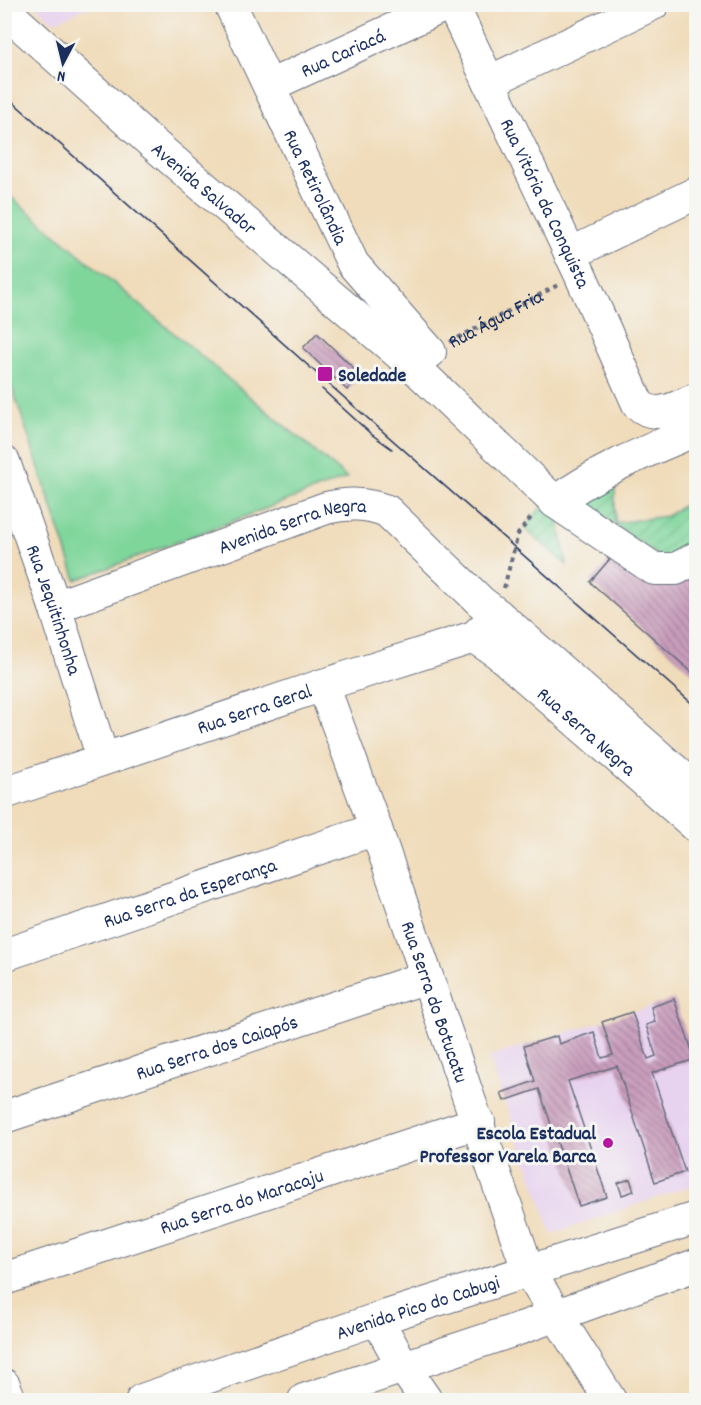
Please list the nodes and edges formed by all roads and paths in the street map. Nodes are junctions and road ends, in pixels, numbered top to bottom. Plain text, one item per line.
1 (230, 4) edge
2 (450, 4) edge
3 (653, 4) edge
4 (4, 10) edge
5 (489, 82) junction
6 (269, 86) junction
7 (696, 194) edge
8 (353, 264) junction
9 (575, 264) junction
10 (319, 285) junction
11 (420, 357) junction
12 (696, 399) edge
13 (696, 430) edge
14 (4, 462) edge
15 (552, 499) junction
16 (696, 558) edge
17 (55, 607) junction
18 (498, 615) junction
19 (474, 638) junction
20 (323, 685) junction
21 (103, 759) junction
22 (696, 789) edge
23 (4, 793) edge
24 (696, 826) edge
25 (376, 829) junction
26 (4, 956) edge
27 (427, 977) junction
28 (4, 1117) edge
29 (479, 1122) junction
30 (696, 1218) edge
31 (696, 1265) edge
32 (528, 1270) junction
33 (4, 1278) edge
34 (555, 1315) junction
35 (377, 1319) junction
36 (404, 1368) junction
37 (4, 1385) edge
38 (10, 1401) edge
39 (142, 1401) edge
40 (304, 1401) edge
41 (426, 1401) edge
42 (610, 1401) edge

1 - 6 street, Rua Retirolândia
2 - 5 street, Rua Vitória da Conquista
2 - 6 street, Rua Cariacá
3 - 5 street
4 - 10 street, Avenida Salvador
5 - 9 street, Rua Vitória da Conquista
6 - 8 street, Rua Retirolândia
7 - 9 street
8 - 10 street
8 - 11 street, Rua Retirolândia
9 - 11 path, Rua Água Fria
9 - 12 street, Rua Vitória da Conquista
10 - 11 street, Avenida Salvador
11 - 15 street
13 - 15 street
14 - 17 street, Rua Jequitinhonha
15 - 16 street
15 - 18 path
17 - 18 street, Avenida Serra Negra
17 - 21 street, Rua Jequitinhonha
18 - 19 street, Rua Serra Geral
18 - 22 street, Avenida Serra Negra
19 - 20 street, Rua Serra Geral
19 - 24 street, Rua Serra Negra
20 - 21 street, Rua Serra Geral
20 - 25 street, Rua Serra do Botucatu
21 - 23 street, Rua Serra Geral
25 - 26 street, Rua Serra da Esperança
25 - 27 street, Rua Serra do Botucatu
27 - 28 street, Rua Serra dos Caiapós
27 - 29 street, Rua Serra do Botucatu
29 - 32 street, Rua Serra do Botucatu
29 - 33 street, Rua Serra do Maracaju
30 - 32 street, Avenida Pico do Cabugi
31 - 34 street
32 - 34 street, Rua Serra do Botucatu
32 - 35 street, Avenida Pico do Cabugi
34 - 36 street
34 - 42 street, Rua Serra do Botucatu
35 - 36 street
35 - 39 street, Avenida Pico do Cabugi
36 - 40 street
36 - 41 street
37 - 38 street

